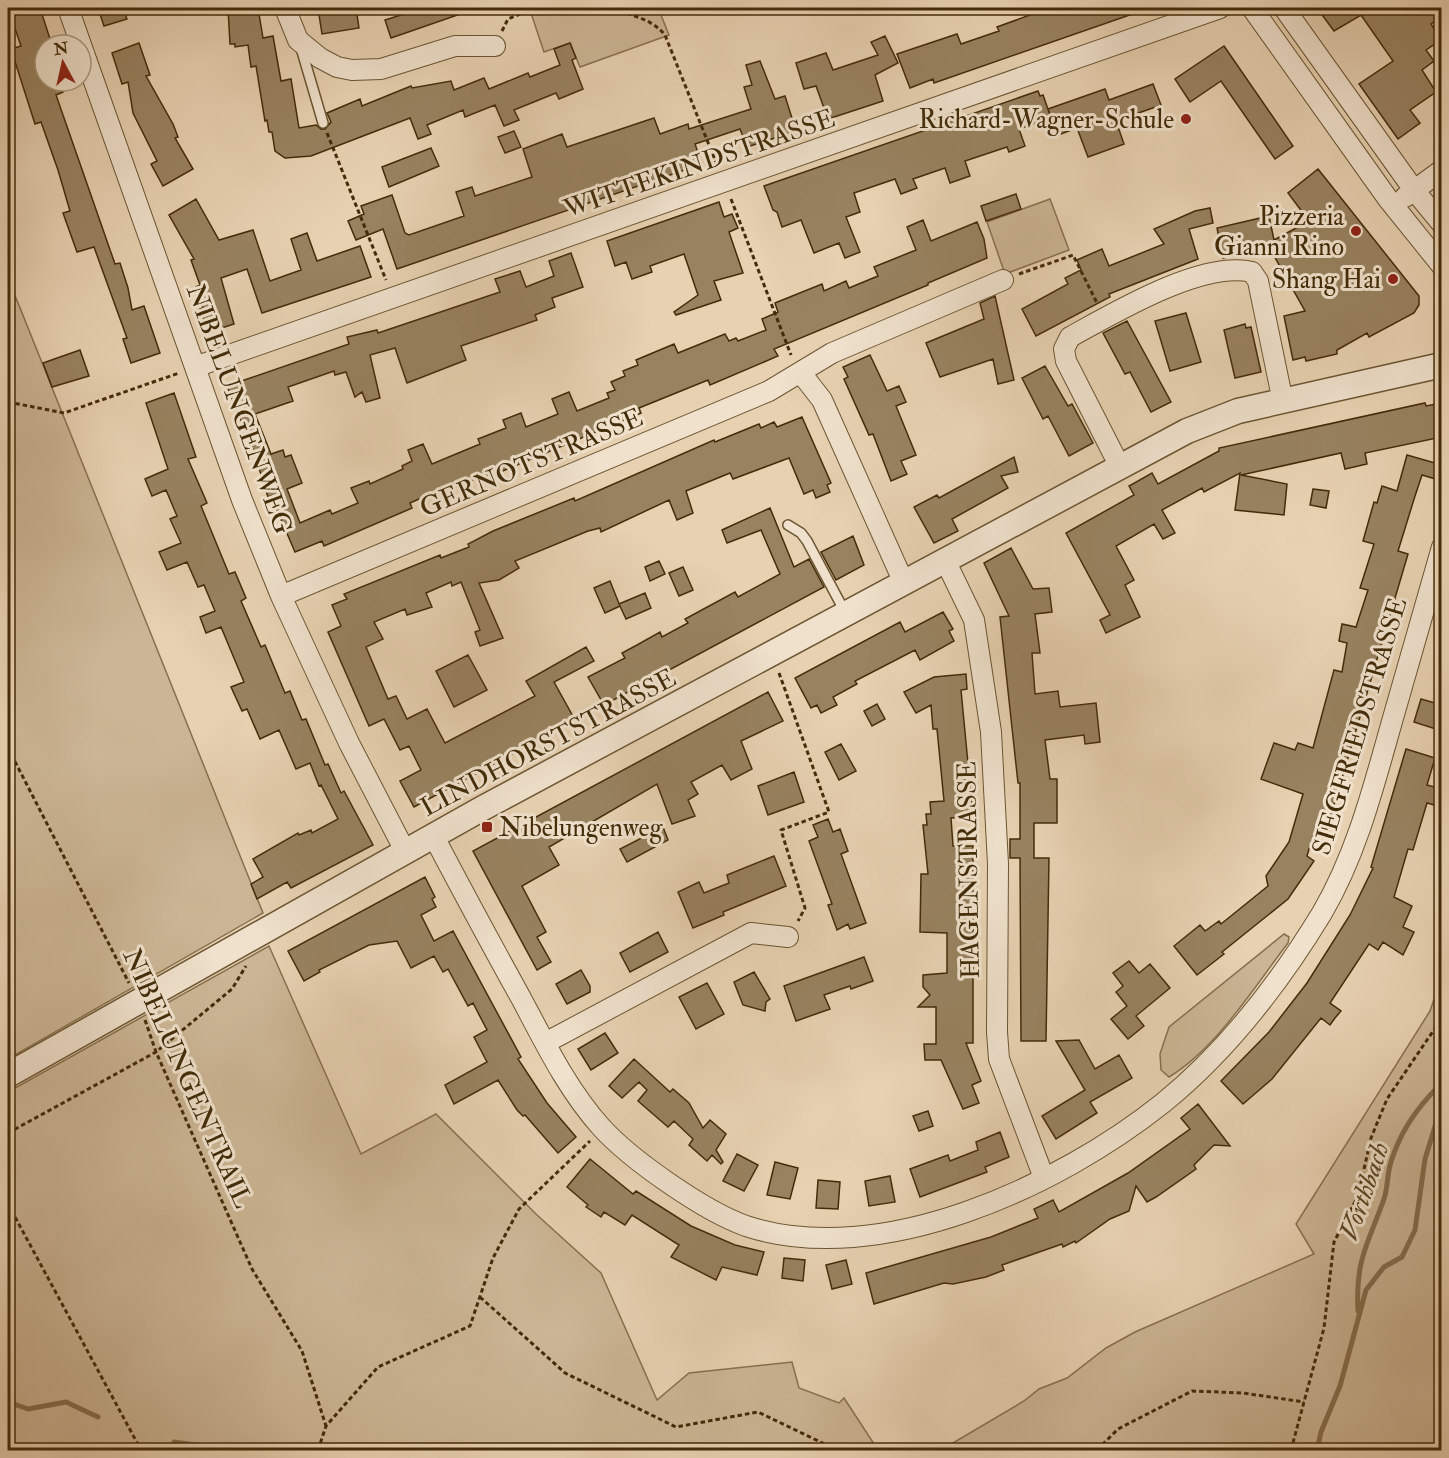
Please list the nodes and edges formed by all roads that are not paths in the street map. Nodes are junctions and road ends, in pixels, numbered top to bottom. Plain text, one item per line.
1 (68, 8) edge
2 (285, 8) edge
3 (1220, 8) edge
4 (1252, 8) edge
5 (1284, 8) edge
6 (298, 40) junction
7 (495, 46) road end
8 (323, 123) road end
9 (1442, 170) edge
10 (1414, 190) junction
11 (1394, 206) junction
12 (1442, 224) edge
13 (1442, 266) edge
14 (1003, 280) road end
15 (1442, 365) edge
16 (195, 367) junction
17 (801, 373) junction
18 (1283, 402) junction
19 (1119, 467) junction
20 (788, 525) dead end
21 (1442, 547) edge
22 (945, 560) junction
23 (904, 583) junction
24 (281, 596) junction
25 (846, 615) junction
26 (433, 835) junction
27 (405, 851) junction
28 (788, 937) road end
29 (545, 1043) junction
30 (8, 1075) edge
31 (1044, 1178) junction

1 - 16 street, NIBELUNGENWEG
2 - 6 street
3 - 16 street, WITTEKINDSTRASSE
4 - 11 street
5 - 10 street
6 - 7 street
6 - 8 lane
9 - 10 street
10 - 11 street
10 - 12 street
11 - 13 street
14 - 17 street, GERNOTSTRASSE
15 - 18 street, LINDHORSTSTRASSE
16 - 24 street, NIBELUNGENWEG
17 - 23 street
17 - 24 street, GERNOTSTRASSE
18 - 19 street, LINDHORSTSTRASSE
18 - 19 street
19 - 22 street, LINDHORSTSTRASSE
20 - 25 lane
21 - 31 street, SIEGFRIEDSTRASSE
22 - 23 street, LINDHORSTSTRASSE
22 - 31 street, HAGENSTRASSE
23 - 25 street, LINDHORSTSTRASSE
24 - 27 street, NIBELUNGENWEG
25 - 26 street, LINDHORSTSTRASSE
26 - 27 street, LINDHORSTSTRASSE
26 - 29 street, SIEGFRIEDSTRASSE
27 - 30 street, LINDHORSTSTRASSE
28 - 29 street
29 - 31 street, SIEGFRIEDSTRASSE

